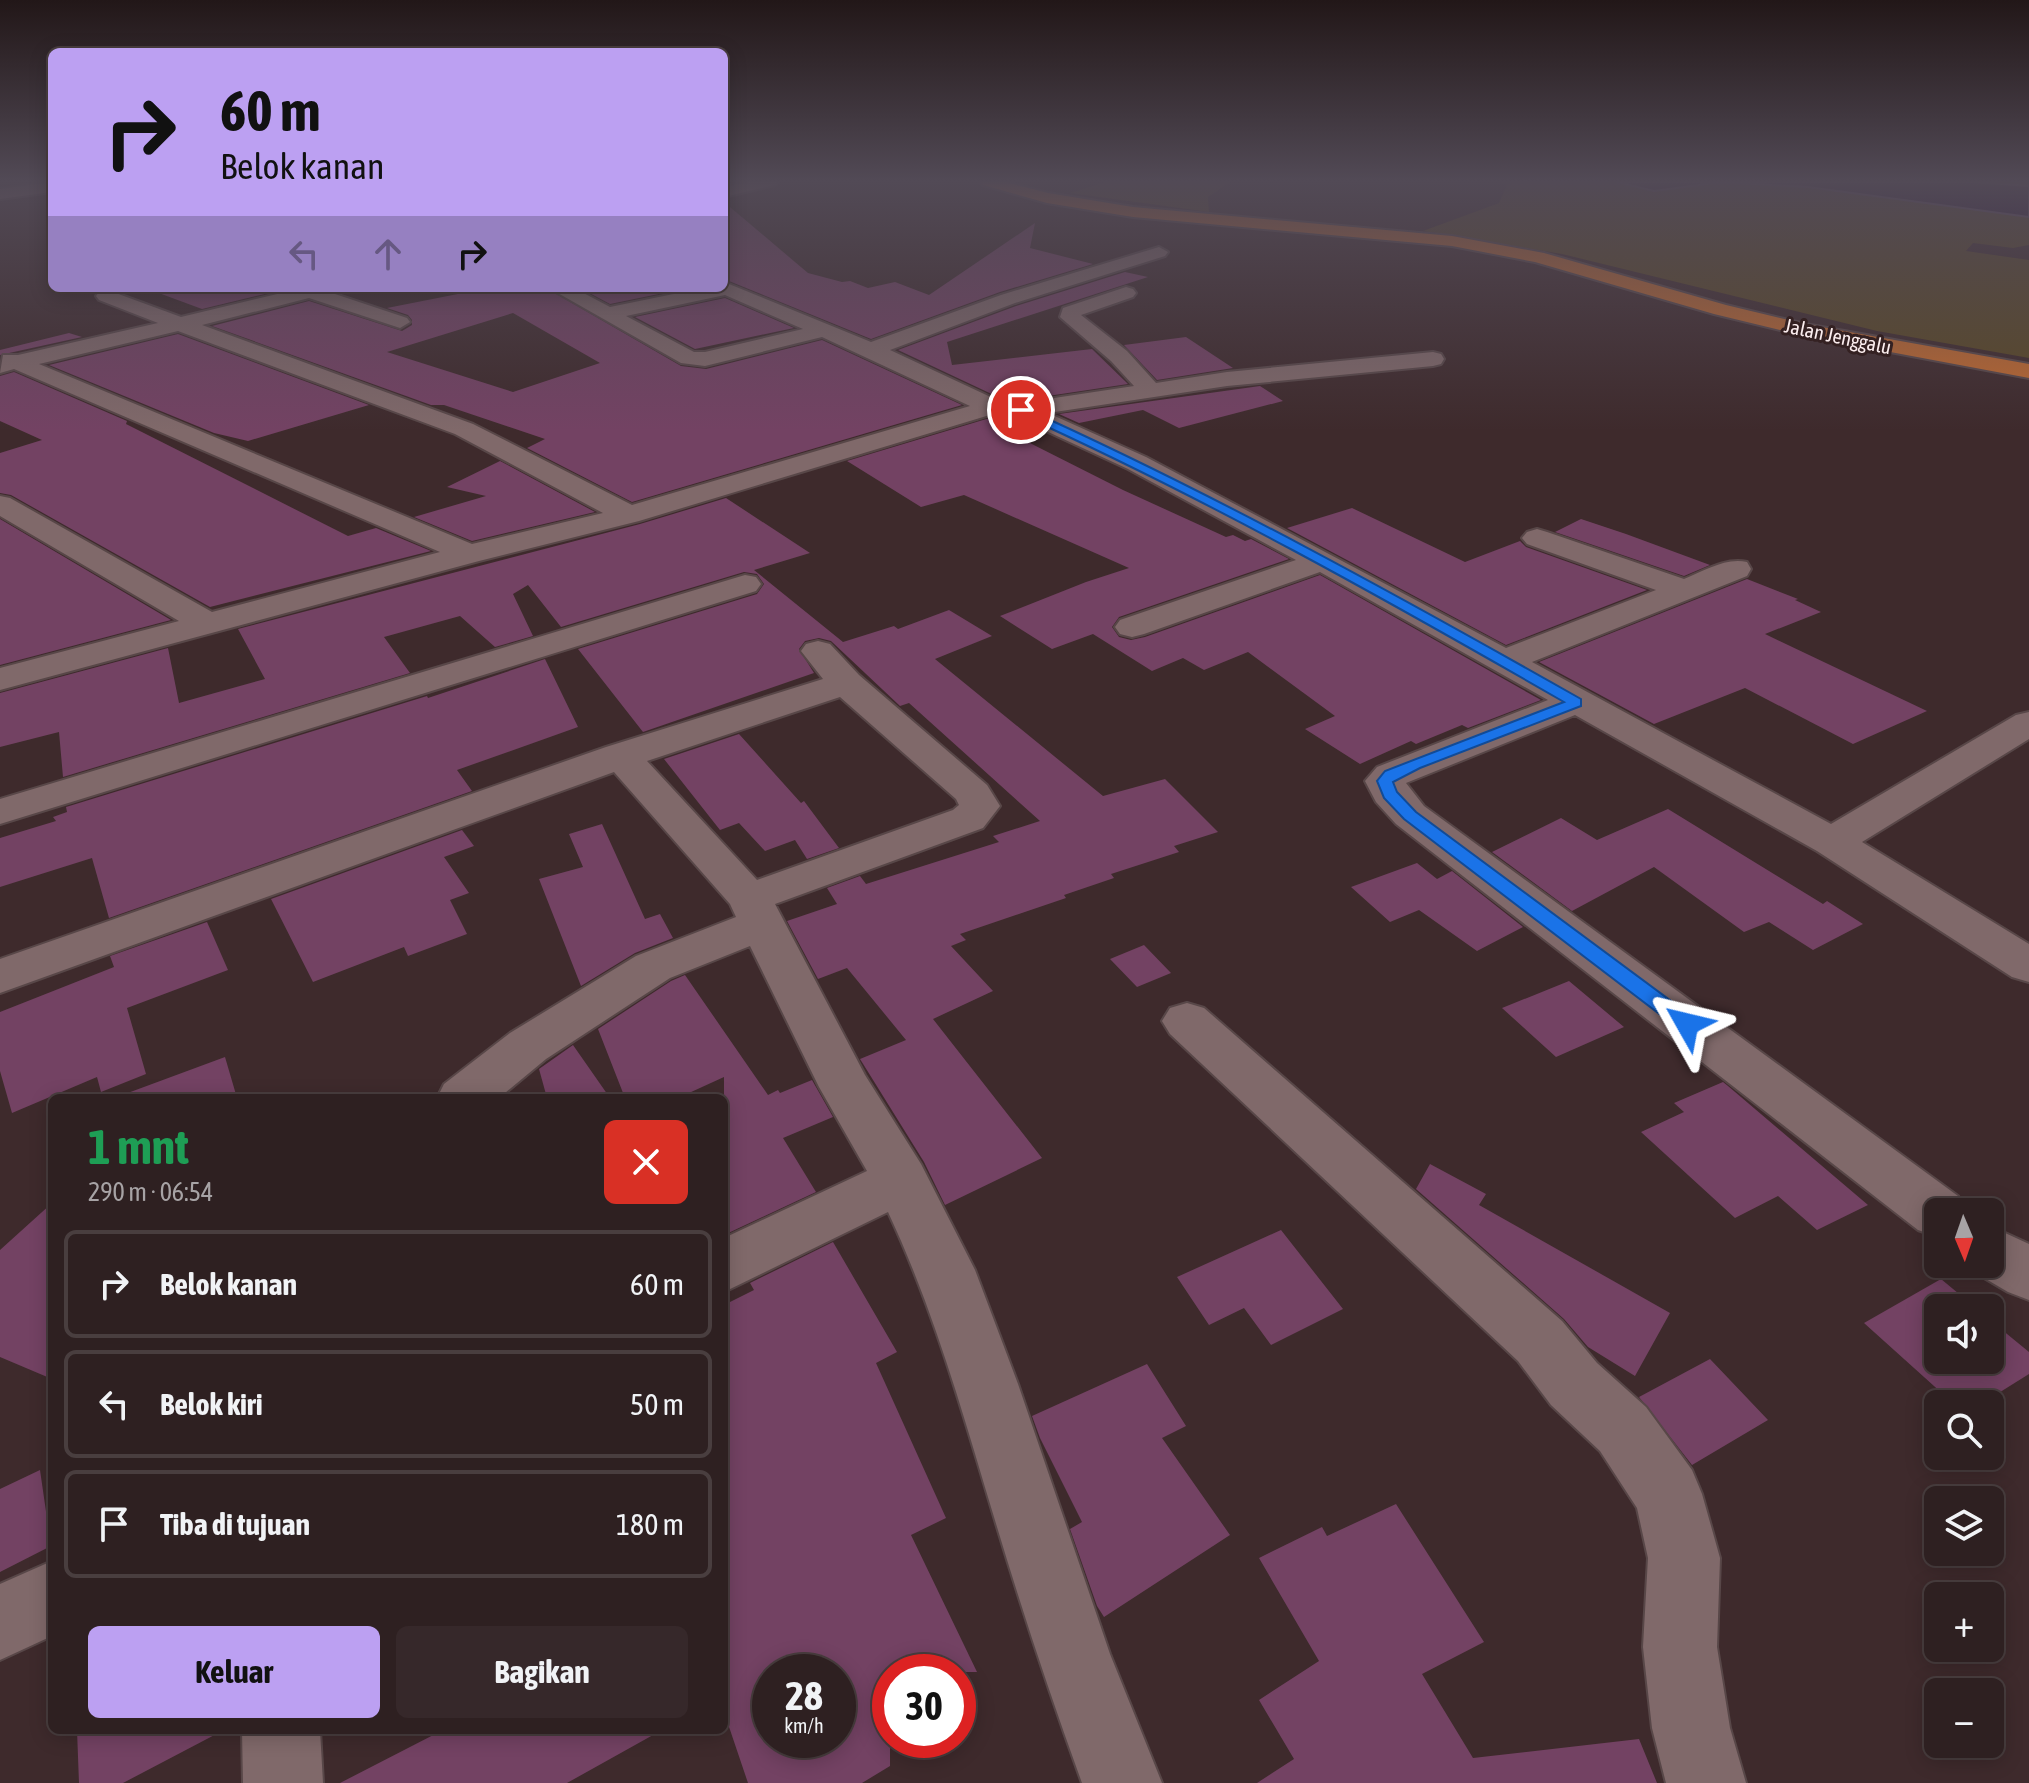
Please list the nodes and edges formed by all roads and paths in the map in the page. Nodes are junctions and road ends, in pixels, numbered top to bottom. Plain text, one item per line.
1 (1117, 265) edge
2 (1573, 265) edge
3 (1580, 265) edge
4 (1151, 286) dead end
5 (728, 289) edge
6 (301, 292) edge
7 (320, 292) edge
8 (566, 292) edge
9 (707, 292) edge
10 (106, 296) dead end
11 (606, 314) junction
12 (400, 322) dead end
13 (180, 324) junction
14 (820, 331) junction
15 (871, 350) junction
16 (1433, 359) dead end
17 (5, 361) edge
18 (2029, 362) edge
19 (1342, 368) junction
20 (2029, 371) edge
21 (1379, 384) dead end
22 (1150, 390) junction
23 (1006, 409) junction
24 (0, 504) edge
25 (629, 515) junction
26 (1537, 538) dead end
27 (469, 554) junction
28 (1322, 561) junction
29 (1736, 569) dead end
30 (745, 584) dead end
31 (1685, 590) junction
32 (208, 624) junction
33 (1132, 627) dead end
34 (818, 651) dead end
35 (1504, 661) junction
36 (0, 679) edge
37 (846, 683) junction
38 (1576, 702) junction
39 (2029, 723) edge
40 (620, 755) junction
41 (0, 812) edge
42 (1832, 842) junction
43 (755, 911) junction
44 (2029, 966) edge
45 (0, 977) edge
46 (1187, 1021) dead end
47 (468, 1094) edge
48 (901, 1180) junction
49 (1924, 1202) edge
50 (2004, 1259) edge
51 (728, 1264) edge
52 (2029, 1274) edge
53 (48, 1599) edge
54 (0, 1623) edge
55 (281, 1734) edge
56 (283, 1783) edge
57 (1122, 1783) edge
58 (1706, 1783) edge

1 - 15 street
2 - 20 main road, Jalan Jenggalu
3 - 18 main road, Jalan Jenggalu
4 - 22 street
5 - 14 street
6 - 13 street
7 - 12 street
8 - 11 street
9 - 11 street
10 - 13 street
11 - 14 street
13 - 17 street
13 - 25 street
14 - 15 street
15 - 23 street
16 - 19 street
17 - 27 street
19 - 21 street
19 - 22 street
22 - 23 street
23 - 25 street
23 - 28 street
24 - 32 street
25 - 27 street
26 - 31 street
27 - 32 street
28 - 33 street
28 - 35 street
29 - 31 street
30 - 41 street
31 - 35 street
32 - 36 street
34 - 37 street
35 - 38 street
37 - 40 street
37 - 43 street
38 - 42 street
38 - 49 street
39 - 42 street
40 - 43 street
40 - 45 street
42 - 44 street
43 - 47 street
43 - 48 street
46 - 58 street
48 - 51 street
48 - 57 street
50 - 52 street
53 - 54 street
55 - 56 street

